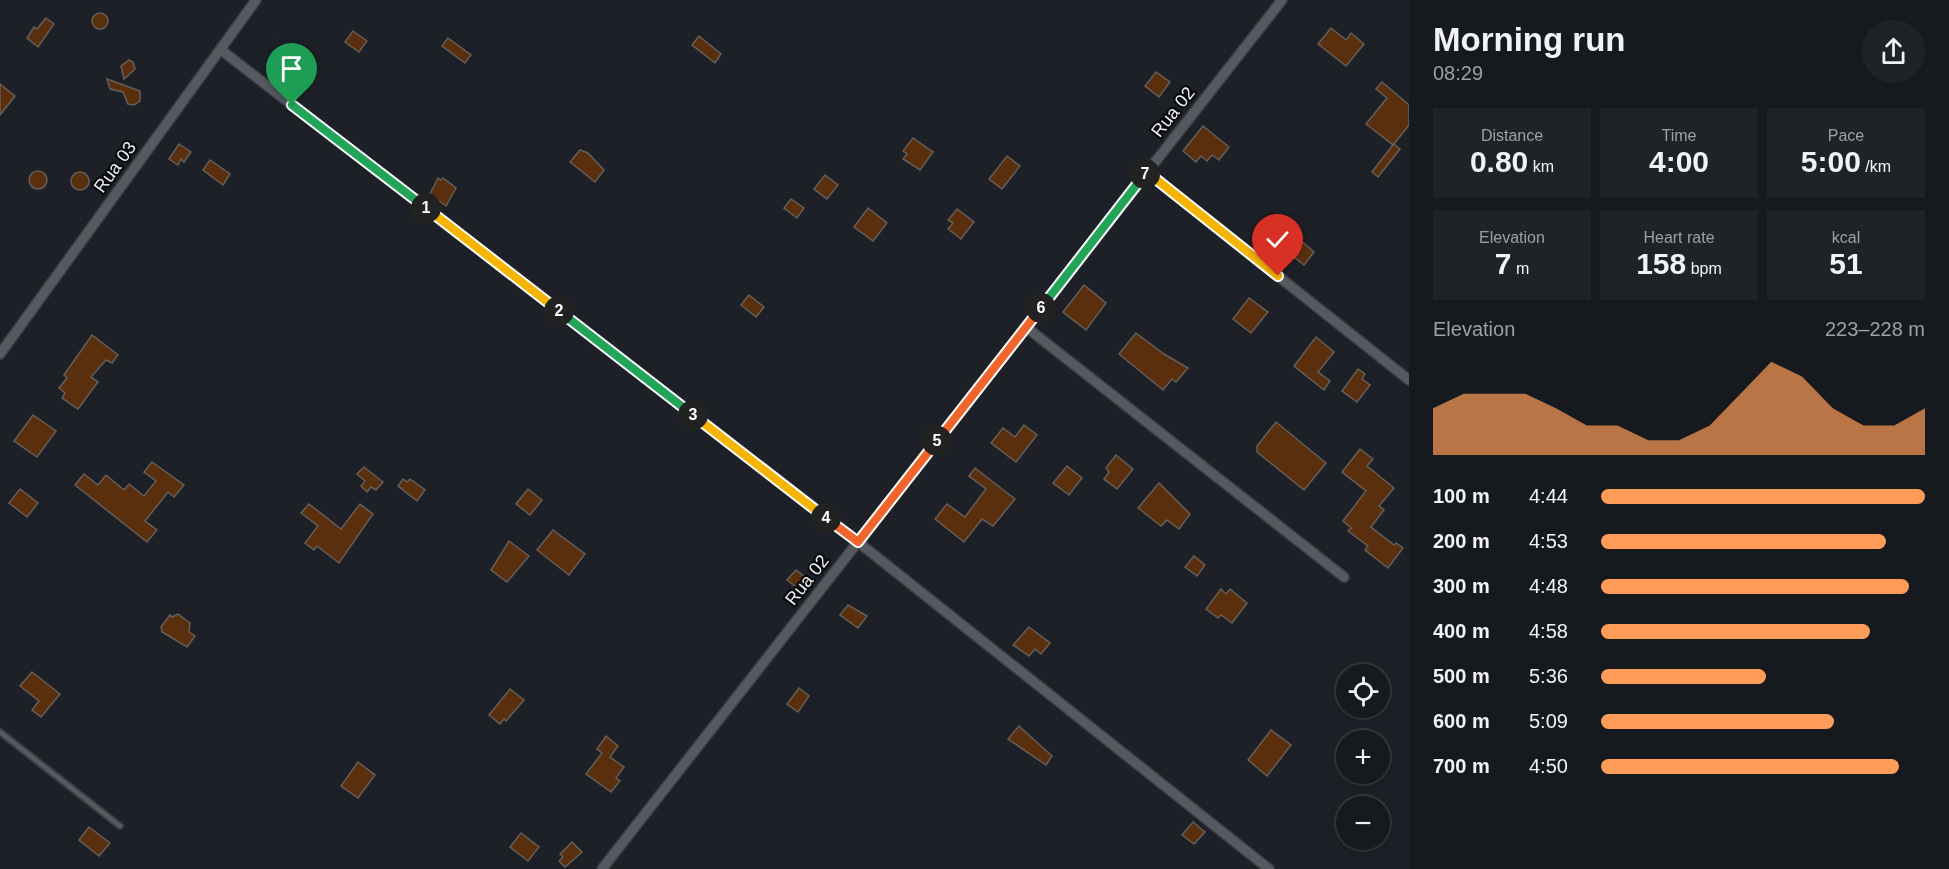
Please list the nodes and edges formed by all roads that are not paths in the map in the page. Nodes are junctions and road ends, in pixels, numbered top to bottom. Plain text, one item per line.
1 (256, 0) edge
2 (1282, 0) edge
3 (221, 50) junction
4 (1147, 172) junction
5 (1026, 327) junction
6 (0, 354) edge
7 (1409, 380) edge
8 (858, 542) junction
9 (1344, 577) dead end
10 (0, 732) edge
11 (120, 826) dead end
12 (602, 869) edge
13 (1269, 869) edge

1 - 3 street, Rua 03
2 - 4 street, Rua 02
3 - 6 street, Rua 03
3 - 8 street
4 - 5 street, Rua 02
4 - 7 street
5 - 8 street, Rua 02
5 - 9 street
8 - 12 street, Rua 02
8 - 13 street
10 - 11 lane

